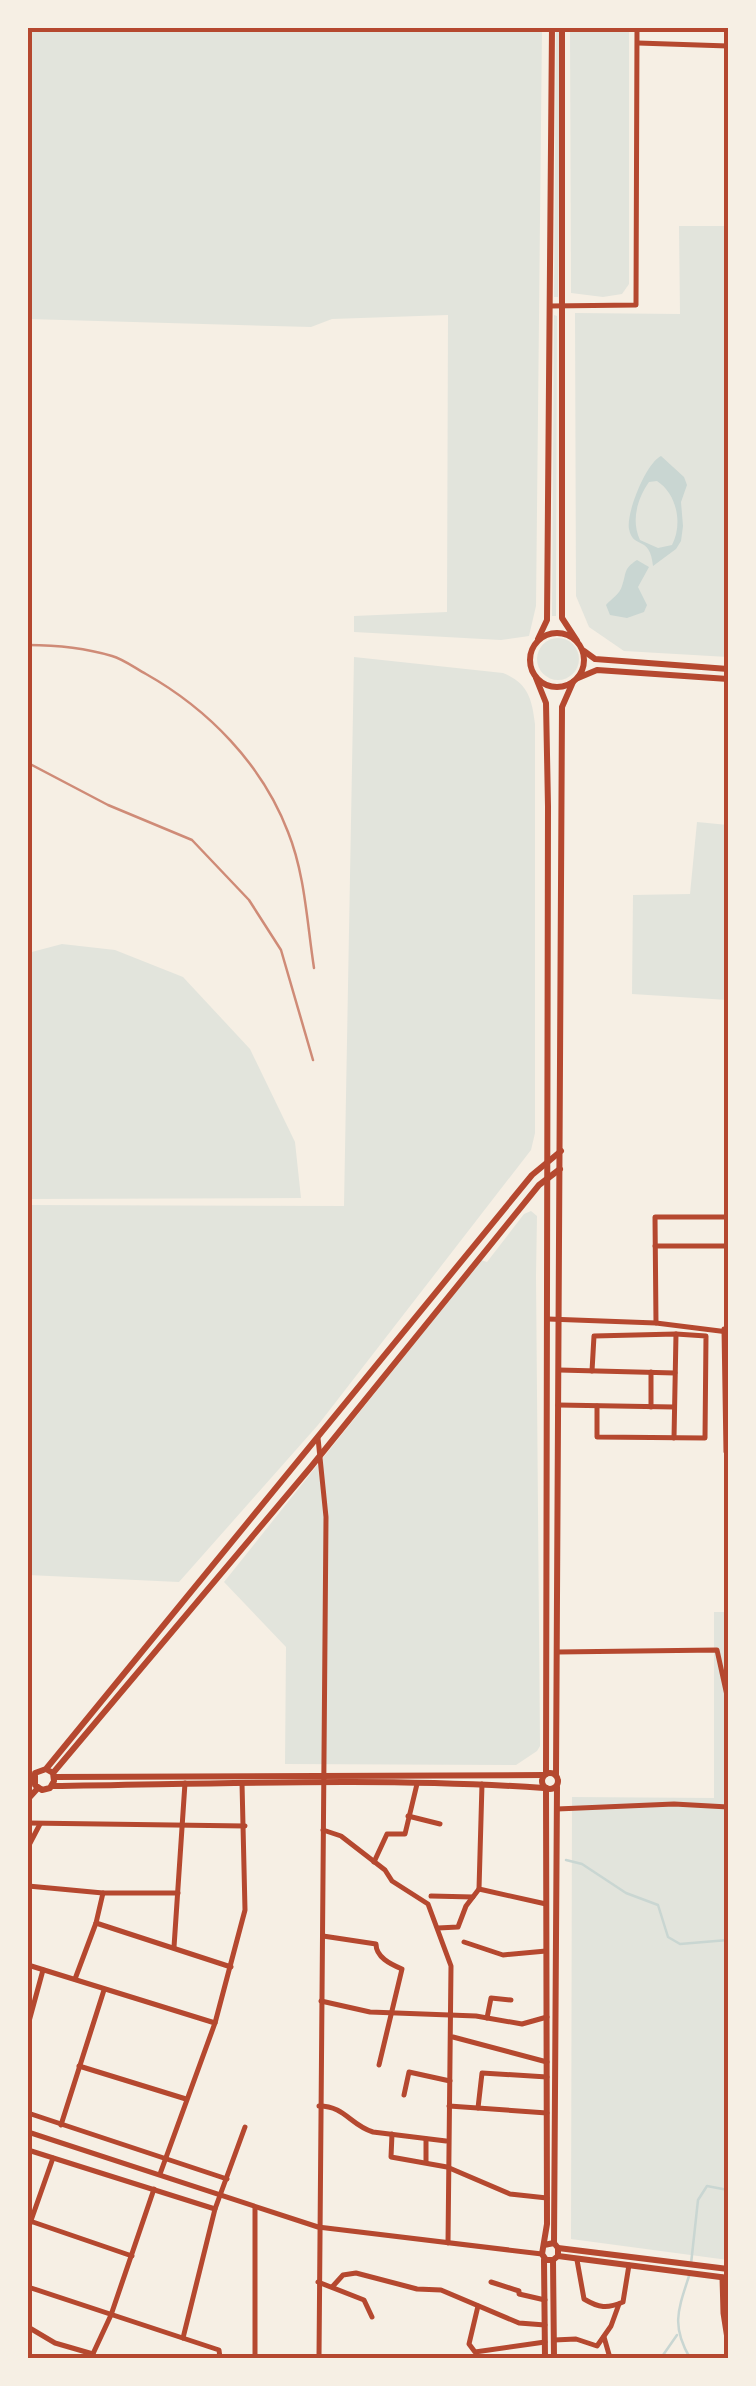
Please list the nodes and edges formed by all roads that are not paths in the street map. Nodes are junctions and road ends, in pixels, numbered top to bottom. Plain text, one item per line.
1 (552, 28) edge
2 (562, 28) edge
3 (637, 28) edge
4 (728, 28) edge
5 (638, 43) junction
6 (728, 46) edge
7 (728, 225) edge
8 (550, 306) junction
9 (562, 306) junction
10 (538, 639) junction
11 (577, 641) junction
12 (583, 650) junction
13 (652, 663) junction
14 (728, 668) edge
15 (652, 673) junction
16 (536, 678) junction
17 (728, 679) edge
18 (576, 680) junction
19 (561, 1151) junction
20 (549, 1160) junction
21 (561, 1168) junction
22 (549, 1177) junction
23 (728, 1217) edge
24 (655, 1246) junction
25 (728, 1246) edge
26 (548, 1265) junction
27 (560, 1265) junction
28 (559, 1319) junction
29 (548, 1320) junction
30 (656, 1322) junction
31 (726, 1330) edge
32 (676, 1334) junction
33 (559, 1370) junction
34 (592, 1370) junction
35 (651, 1372) junction
36 (675, 1373) junction
37 (727, 1392) edge
38 (558, 1405) junction
39 (597, 1406) junction
40 (651, 1406) junction
41 (674, 1407) junction
42 (727, 1435) edge
43 (318, 1438) junction
44 (674, 1438) junction
45 (726, 1452) edge
46 (320, 1455) junction
47 (547, 1461) junction
48 (559, 1462) junction
49 (558, 1652) junction
50 (728, 1654) edge
51 (719, 1656) junction
52 (728, 1696) edge
53 (545, 1775) junction
54 (31, 1776) edge
55 (51, 1776) junction
56 (556, 1776) junction
57 (323, 1779) junction
58 (185, 1783) junction
59 (242, 1783) junction
60 (417, 1784) junction
61 (482, 1784) junction
62 (34, 1786) edge
63 (557, 1787) junction
64 (545, 1788) junction
65 (28, 1799) edge
66 (728, 1807) edge
67 (558, 1809) junction
68 (408, 1816) junction
69 (28, 1823) edge
70 (40, 1823) junction
71 (182, 1824) junction
72 (440, 1824) dead end
73 (245, 1826) junction
74 (322, 1830) junction
75 (28, 1848) edge
76 (374, 1862) junction
77 (28, 1886) edge
78 (480, 1889) junction
79 (102, 1893) junction
80 (178, 1894) junction
81 (430, 1896) dead end
82 (473, 1897) junction
83 (546, 1904) junction
84 (96, 1923) junction
85 (438, 1928) junction
86 (322, 1936) junction
87 (464, 1942) dead end
88 (174, 1947) junction
89 (546, 1952) junction
90 (28, 1965) edge
91 (232, 1967) junction
92 (44, 1970) junction
93 (75, 1979) junction
94 (104, 1988) junction
95 (512, 2000) dead end
96 (321, 2001) junction
97 (391, 2014) junction
98 (452, 2014) junction
99 (547, 2016) junction
100 (487, 2018) junction
101 (215, 2023) junction
102 (28, 2025) edge
103 (453, 2037) junction
104 (546, 2062) junction
105 (379, 2065) dead end
106 (79, 2066) junction
107 (546, 2077) junction
108 (450, 2080) junction
109 (404, 2095) dead end
110 (187, 2099) junction
111 (319, 2106) junction
112 (448, 2106) junction
113 (478, 2108) junction
114 (28, 2113) edge
115 (546, 2113) junction
116 (62, 2125) junction
117 (244, 2127) dead end
118 (28, 2132) edge
119 (392, 2134) junction
120 (426, 2139) junction
121 (447, 2141) junction
122 (28, 2150) edge
123 (53, 2158) junction
124 (166, 2158) junction
125 (426, 2162) junction
126 (447, 2167) junction
127 (160, 2174) junction
128 (227, 2179) junction
129 (154, 2189) junction
130 (221, 2194) junction
131 (547, 2198) junction
132 (254, 2208) junction
133 (215, 2210) junction
134 (30, 2220) junction
135 (318, 2227) junction
136 (28, 2229) edge
137 (448, 2243) junction
138 (544, 2245) junction
139 (556, 2252) junction
140 (132, 2256) junction
141 (543, 2256) junction
142 (577, 2260) junction
143 (630, 2265) junction
144 (728, 2269) edge
145 (726, 2279) edge
146 (318, 2282) junction
147 (491, 2282) dead end
148 (333, 2286) junction
149 (28, 2288) edge
150 (544, 2300) junction
151 (619, 2304) junction
152 (478, 2306) junction
153 (111, 2314) junction
154 (372, 2318) dead end
155 (545, 2325) junction
156 (28, 2327) edge
157 (604, 2336) junction
158 (184, 2338) junction
159 (549, 2341) junction
160 (728, 2346) edge
161 (93, 2357) edge
162 (220, 2358) edge
163 (256, 2358) edge
164 (319, 2358) edge
165 (545, 2358) edge
166 (554, 2358) edge
167 (610, 2358) edge

1 - 8 main road
2 - 9 main road
3 - 5 street
4 - 6 street
5 - 6 street
5 - 9 street
6 - 7 street
8 - 9 street
8 - 10 main road
9 - 11 main road
10 - 11 main road
10 - 16 main road
11 - 12 main road
12 - 13 main road
12 - 18 main road
13 - 14 main road
13 - 15 main road
15 - 17 main road
15 - 18 main road
16 - 18 main road
16 - 20 main road
18 - 19 main road
19 - 20 main road
19 - 21 main road
20 - 22 main road
20 - 43 main road
21 - 22 main road
21 - 27 main road
22 - 26 main road
22 - 46 main road
23 - 24 street
24 - 25 street
24 - 30 street
26 - 27 main road
26 - 29 main road
27 - 28 main road
28 - 29 street
28 - 30 street
28 - 33 main road
29 - 47 main road
30 - 31 street
31 - 37 street
32 - 34 street
32 - 36 street
32 - 44 street
33 - 34 street
33 - 38 main road
34 - 35 street
35 - 36 street
35 - 40 street
36 - 41 street
37 - 42 street
38 - 39 street
38 - 48 main road
39 - 40 street
39 - 44 street
40 - 41 street
41 - 44 street
42 - 45 street
43 - 46 street
43 - 55 main road
46 - 55 main road
46 - 57 street
47 - 48 main road
47 - 53 main road
48 - 49 main road
49 - 51 street
49 - 56 main road
50 - 51 street
51 - 52 street
53 - 56 main road
53 - 57 main road
53 - 64 main road
54 - 55 main road
54 - 62 main road
55 - 57 main road
55 - 58 main road
55 - 62 main road
56 - 63 main road
57 - 59 main road
57 - 60 main road
57 - 74 street
58 - 59 main road
58 - 71 street
59 - 73 street
60 - 61 main road
60 - 68 street
61 - 64 main road
61 - 78 street
62 - 65 main road
63 - 64 main road
63 - 67 main road
64 - 83 main road
66 - 67 street
67 - 139 main road
68 - 72 street
68 - 76 street
69 - 70 street
70 - 71 street
70 - 75 street
71 - 73 street
71 - 80 street
73 - 91 street
74 - 76 street
74 - 86 street
76 - 85 street
77 - 79 street
78 - 82 street
78 - 83 street
79 - 80 street
79 - 84 street
80 - 88 street
81 - 82 street
82 - 85 street
83 - 89 main road
84 - 88 street
84 - 93 street
85 - 98 street
86 - 96 street
86 - 97 street
87 - 89 street
88 - 91 street
89 - 99 main road
90 - 92 street
91 - 101 street
92 - 93 street
92 - 102 street
93 - 94 street
94 - 101 street
94 - 106 street
95 - 100 street
96 - 97 street
96 - 111 street
97 - 98 street
97 - 105 street
98 - 100 street
98 - 103 street
99 - 100 street
99 - 104 main road
101 - 110 street
103 - 104 street
103 - 108 street
104 - 107 main road
106 - 110 street
106 - 116 street
107 - 113 street
107 - 115 main road
108 - 109 street
108 - 112 street
110 - 124 street
111 - 119 street
111 - 135 street
112 - 113 street
112 - 121 street
113 - 115 street
114 - 116 street
115 - 131 main road
116 - 124 street
117 - 128 street
118 - 127 street
119 - 120 street
119 - 125 street
120 - 121 street
120 - 125 street
121 - 126 street
122 - 123 street
123 - 129 street
123 - 134 street
124 - 127 street
124 - 128 street
125 - 126 street
126 - 131 street
126 - 137 street
127 - 130 street
128 - 130 street
129 - 133 street
129 - 140 street
130 - 132 street
130 - 133 street
131 - 138 main road
132 - 135 street
132 - 163 street
133 - 158 street
134 - 136 street
134 - 140 street
135 - 137 street
135 - 146 street
137 - 141 street
138 - 139 main road
138 - 141 main road
139 - 141 main road
139 - 142 main road
139 - 144 main road
139 - 159 main road
140 - 153 street
141 - 150 main road
142 - 143 main road
142 - 151 street
143 - 145 main road
143 - 151 street
145 - 160 street
146 - 148 street
146 - 164 street
147 - 150 street
148 - 152 street
148 - 154 street
149 - 153 street
150 - 155 main road
151 - 157 street
152 - 155 street
152 - 159 street
153 - 158 street
153 - 161 street
155 - 159 main road
156 - 161 street
157 - 159 street
157 - 167 street
158 - 162 street
159 - 165 main road
159 - 166 main road

